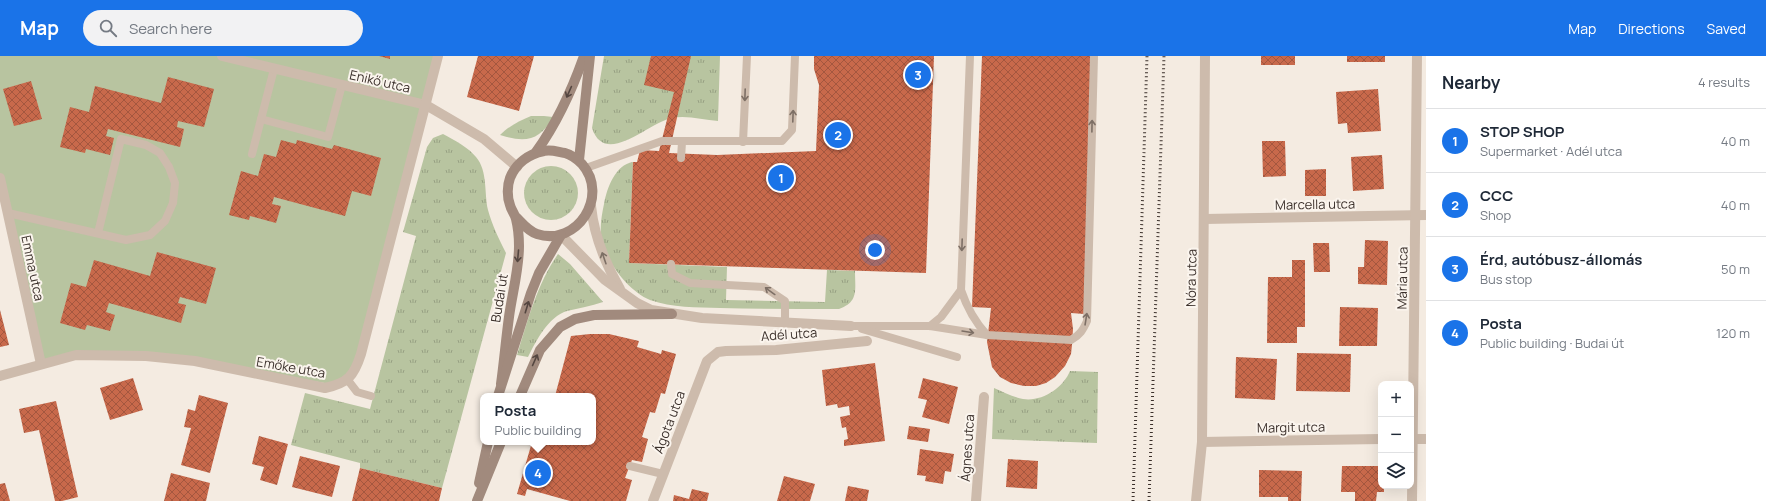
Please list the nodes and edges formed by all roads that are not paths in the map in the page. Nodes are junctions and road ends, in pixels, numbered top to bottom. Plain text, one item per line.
1 (222, 56) edge
2 (438, 56) edge
3 (584, 56) edge
4 (590, 56) edge
5 (747, 56) edge
6 (795, 56) edge
7 (970, 56) edge
8 (1094, 56) edge
9 (1205, 56) edge
10 (1417, 56) edge
11 (274, 69) junction
12 (342, 86) junction
13 (426, 105) junction
14 (260, 119) junction
15 (682, 142) junction
16 (743, 142) junction
17 (536, 152) junction
18 (252, 154) dead end
19 (681, 158) dead end
20 (578, 160) junction
21 (517, 167) junction
22 (586, 168) junction
23 (0, 178) edge
24 (591, 206) junction
25 (8, 213) junction
26 (1415, 215) junction
27 (1426, 215) edge
28 (516, 217) junction
29 (1205, 219) junction
30 (98, 234) junction
31 (561, 235) junction
32 (671, 264) dead end
33 (961, 290) junction
34 (622, 292) junction
35 (672, 314) junction
36 (784, 322) junction
37 (851, 326) junction
38 (930, 326) junction
39 (987, 335) junction
40 (867, 341) dead end
41 (714, 354) joint
42 (957, 357) dead end
43 (41, 364) junction
44 (0, 376) edge
45 (347, 379) junction
46 (501, 384) junction
47 (499, 393) edge
48 (521, 393) edge
49 (371, 396) dead end
50 (984, 397) dead end
51 (1412, 417) edge
52 (1378, 439) edge
53 (1414, 439) edge
54 (1426, 439) edge
55 (1202, 442) junction
56 (487, 445) edge
57 (500, 445) edge
58 (1412, 453) edge
59 (630, 466) dead end
60 (663, 474) junction
61 (476, 501) edge
62 (653, 501) edge
63 (976, 501) edge
64 (1196, 501) edge
65 (1412, 501) edge

1 - 11 street, Enikő utca
2 - 13 street
3 -> 17 main road, Budai út
4 - 20 main road
5 -> 16 lane
16 -> 6 lane
7 -> 33 lane
39 -> 8 lane
9 - 29 street, Nóra utca
10 - 26 street, Mária utca
11 - 12 street, Enikő utca
11 - 14 lane
12 - 13 street, Enikő utca
12 - 14 lane
13 - 21 street, Enikő utca
13 - 45 street
14 - 18 lane
15 - 16 lane
15 - 19 lane
15 - 22 lane
17 - 20 main road
17 - 21 main road, Budai út
20 - 22 main road
21 - 28 main road, Budai út
22 - 24 main road
23 - 25 street, Emma utca
24 - 31 main road, Budai út
34 -> 24 street
25 - 30 lane
25 - 43 street, Emma utca
26 - 27 street, Marcella utca
26 - 29 street, Marcella utca
26 - 51 street, Mária utca
28 - 31 main road, Budai út
28 -> 46 main road, Budai út
29 - 55 street, Nóra utca
30 - 30 lane
31 - 34 street
46 -> 31 main road, Budai út
36 -> 32 lane
33 - 38 lane
33 - 39 lane
34 - 35 street
35 - 36 street
48 -> 35 main road
36 - 37 street
37 - 38 lane
37 - 42 lane
38 -> 39 lane
40 - 41 street, Adél utca
41 - 60 street, Ágota utca
43 - 44 street, Emőke utca
43 - 45 street, Emőke utca
45 - 49 lane
46 - 47 main road, Budai út
50 - 63 street, Ágnes utca
52 - 55 street, Margit utca
53 - 54 street
55 - 64 street, Nóra utca
56 - 61 main road
57 - 61 main road
58 - 65 street, Mária utca
59 - 60 lane
60 - 62 street, Ágota utca

